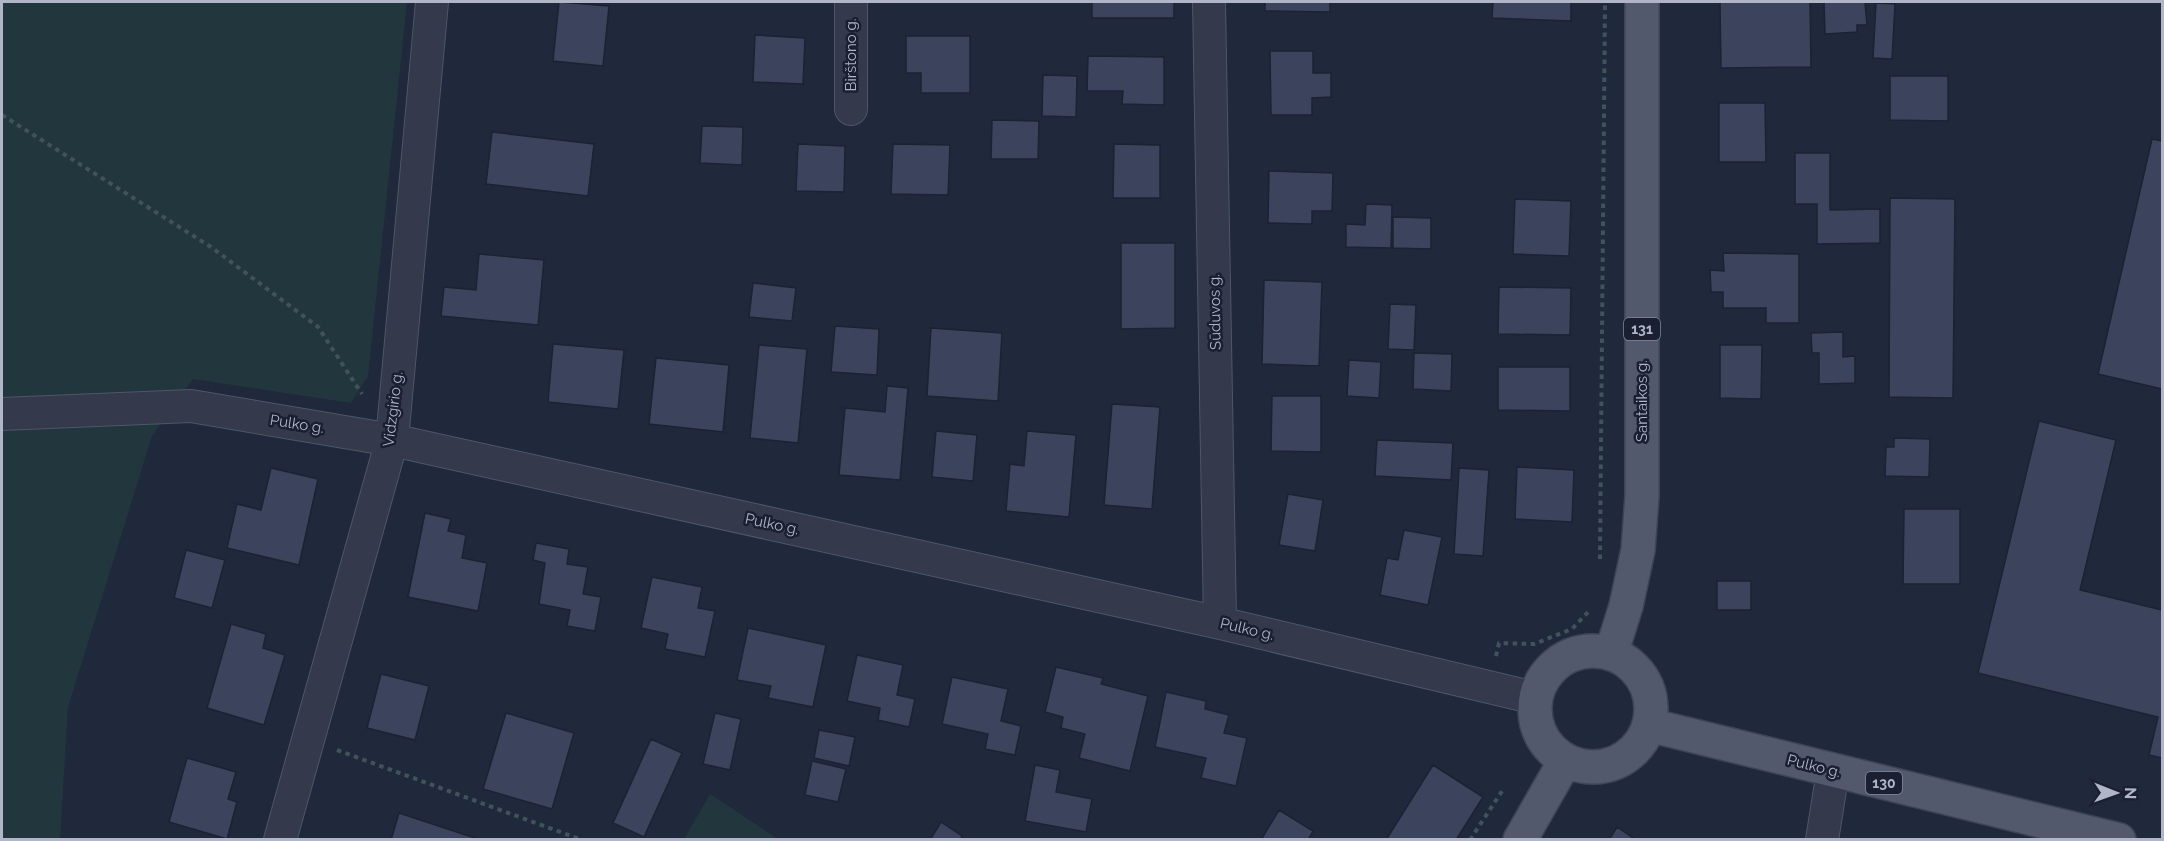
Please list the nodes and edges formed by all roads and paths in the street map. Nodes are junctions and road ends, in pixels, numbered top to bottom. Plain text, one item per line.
1 (432, 2) edge
2 (851, 2) edge
3 (1209, 2) edge
4 (1605, 2) edge
5 (1642, 2) edge
6 (851, 110) dead end
7 (2, 115) edge
8 (2, 414) edge
9 (392, 440) junction
10 (1600, 563) dead end
11 (1593, 606) dead end
12 (1220, 623) junction
13 (1611, 654) junction
14 (1488, 686) junction
15 (1535, 698) junction
16 (1649, 725) junction
17 (308, 740) junction
18 (1565, 761) junction
19 (1833, 771) junction
20 (1504, 788) dead end
21 (280, 840) edge
22 (582, 840) edge
23 (1470, 840) edge
24 (1520, 840) edge
25 (1822, 840) edge
26 (2119, 840) edge

1 - 9 street, Vidzgirio g.
2 - 6 street, Birštono g.
3 - 12 street, Sūduvos g.
4 - 10 path
5 - 13 main road, Santaikos g. / 131
7 - 9 path
8 - 9 street, Pulko g.
9 - 12 street, Pulko g.
9 - 17 street, Vidzgirio g.
11 - 14 path
12 - 14 street, Pulko g.
13 - 15 main road
13 - 16 main road
14 - 15 street, Pulko g.
15 - 18 main road
16 - 18 main road
16 - 19 main road, Pulko g. / 130
17 - 21 street, Vidzgirio g.
17 - 22 path
18 - 24 main road
19 - 25 street
19 - 26 main road, Pulko g. / 130
20 - 23 path

